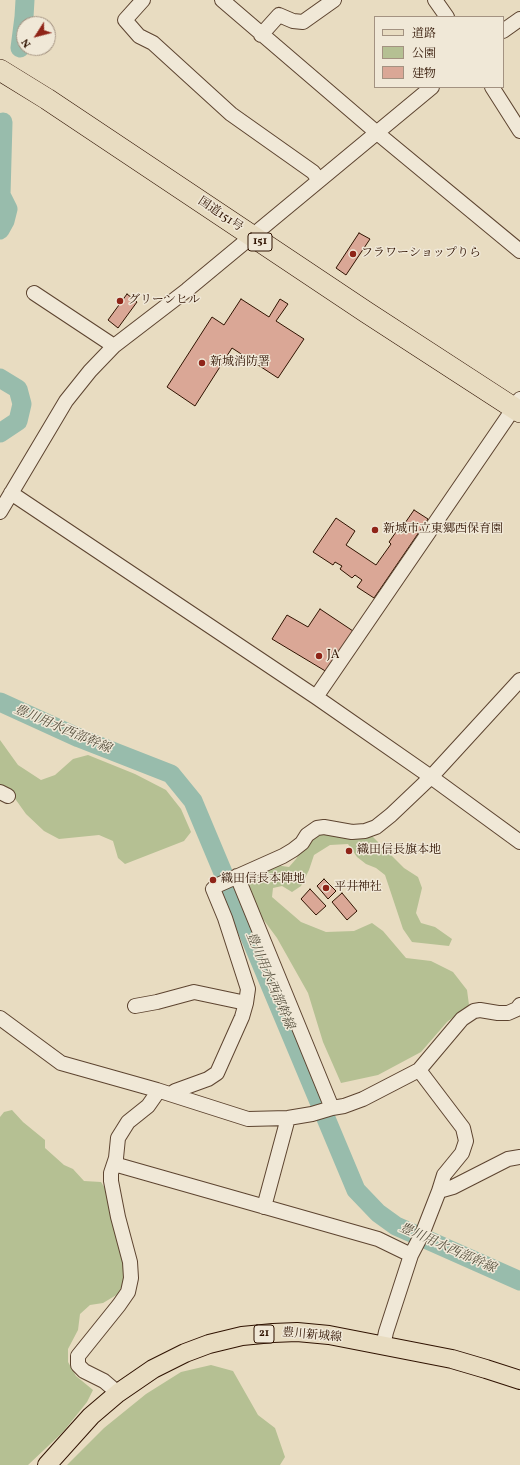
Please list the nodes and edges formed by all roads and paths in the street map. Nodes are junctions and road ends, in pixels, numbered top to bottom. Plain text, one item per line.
1 (143, 0) edge
2 (222, 0) edge
3 (334, 0) edge
4 (435, 0) edge
5 (446, 16) edge
6 (520, 19) edge
7 (504, 30) edge
8 (261, 34) junction
9 (0, 70) edge
10 (431, 88) edge
11 (493, 88) edge
12 (520, 131) edge
13 (376, 132) junction
14 (320, 180) junction
15 (251, 236) junction
16 (520, 251) edge
17 (34, 293) dead end
18 (114, 346) junction
19 (518, 407) edge
20 (11, 493) junction
21 (0, 512) edge
22 (520, 680) edge
23 (316, 697) junction
24 (431, 777) junction
25 (520, 842) edge
26 (235, 877) junction
27 (246, 1003) junction
28 (520, 1005) edge
29 (135, 1006) dead end
30 (0, 1018) edge
31 (419, 1070) junction
32 (157, 1090) junction
33 (172, 1094) junction
34 (330, 1109) junction
35 (288, 1118) junction
36 (520, 1157) edge
37 (114, 1164) junction
38 (439, 1191) junction
39 (264, 1207) junction
40 (414, 1251) junction
41 (383, 1346) junction
42 (520, 1380) edge
43 (118, 1393) junction
44 (47, 1465) edge

1 - 14 street
2 - 8 street
3 - 8 street
4 - 5 street
6 - 7 street
8 - 13 street
9 - 15 highway, 国道151号 / 151
10 - 13 street
11 - 12 street
13 - 14 street
13 - 16 street
14 - 15 street
15 - 18 street
15 - 19 highway, 国道151号 / 151
17 - 18 street
18 - 20 street
19 - 23 street
20 - 21 street
20 - 23 street
22 - 24 street
23 - 24 street
24 - 25 street
24 - 26 street
26 - 27 street
26 - 34 street
27 - 29 street
27 - 33 street
28 - 31 street
30 - 32 street
31 - 34 street
31 - 38 street
32 - 33 street
32 - 37 street
33 - 35 street
34 - 35 street
35 - 39 street
36 - 38 street
37 - 39 street
37 - 43 street
38 - 40 street
39 - 40 street
40 - 41 street
41 - 42 main road, 豊川新城線 / 21
41 - 43 main road, 豊川新城線 / 21
43 - 44 main road, 豊川新城線 / 21

